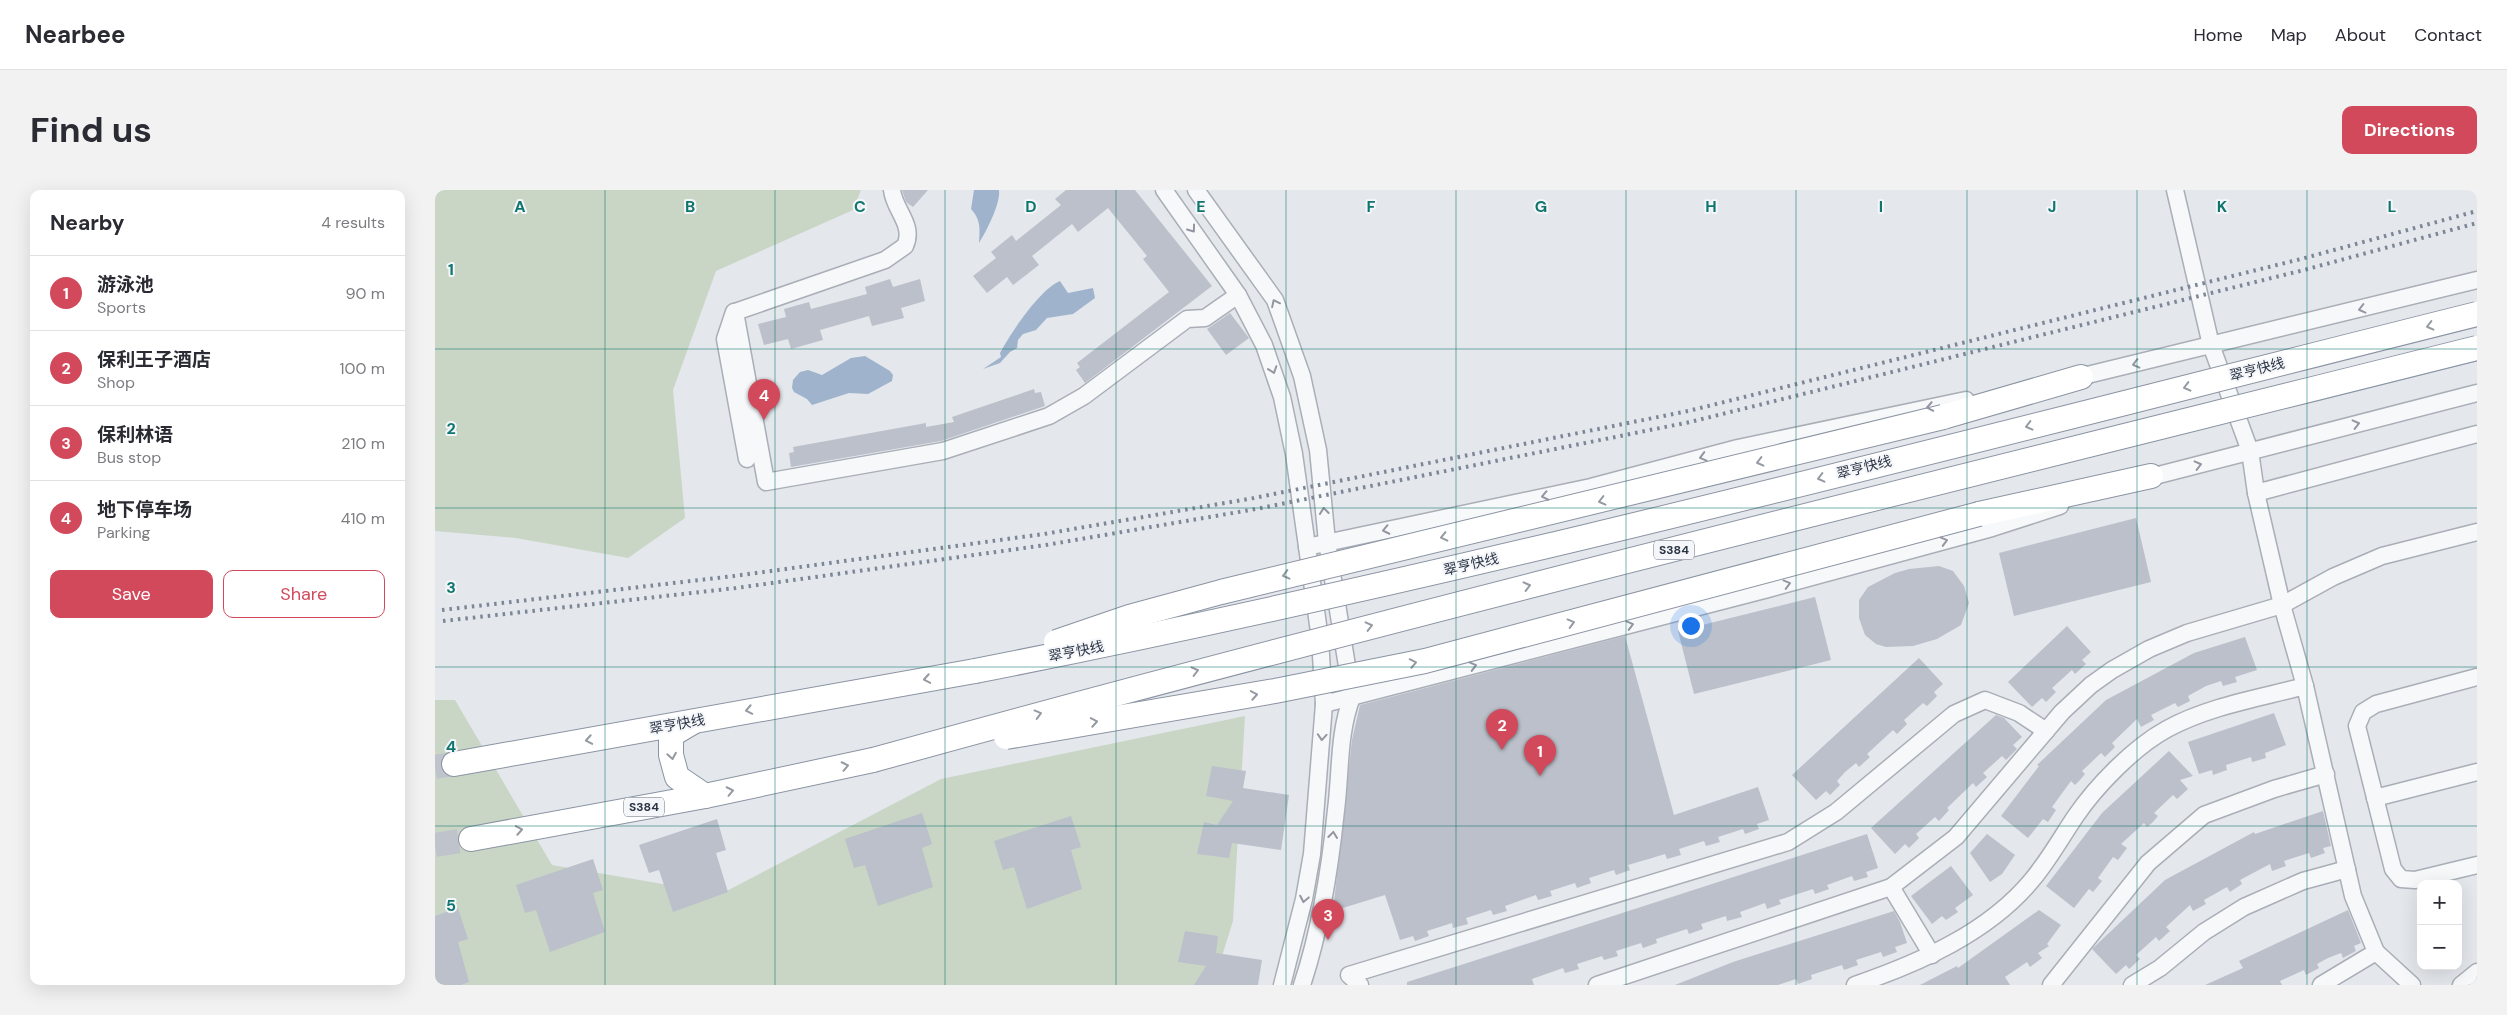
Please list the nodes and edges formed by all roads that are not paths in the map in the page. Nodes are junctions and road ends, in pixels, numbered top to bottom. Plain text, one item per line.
1 (892, 190) edge
2 (1164, 190) edge
3 (1195, 190) edge
4 (2175, 190) edge
5 (2477, 280) edge
6 (1238, 295) junction
7 (735, 312) junction
8 (2477, 314) edge
9 (2211, 345) junction
10 (2477, 348) edge
11 (2081, 377) junction
12 (2477, 393) edge
13 (2477, 434) edge
14 (2250, 452) junction
15 (747, 459) dead end
16 (2151, 476) junction
17 (2256, 493) junction
18 (2477, 532) edge
19 (1327, 542) junction
20 (1307, 547) junction
21 (2282, 605) junction
22 (975, 671) junction
23 (2477, 677) edge
24 (2305, 686) junction
25 (1352, 698) junction
26 (1324, 704) junction
27 (694, 721) junction
28 (2046, 731) junction
29 (873, 760) junction
30 (454, 764) tunnel mouth
31 (2477, 772) edge
32 (2326, 774) junction
33 (705, 796) junction
34 (2375, 798) junction
35 (471, 839) tunnel mouth
36 (2477, 865) edge
37 (2347, 869) junction
38 (1891, 887) junction
39 (2375, 952) junction
40 (1932, 955) junction
41 (2477, 972) edge
42 (1282, 985) edge
43 (1302, 985) edge
44 (1360, 985) edge
45 (1597, 985) edge
46 (1855, 985) edge
47 (2051, 985) edge
48 (2132, 985) edge
49 (2321, 985) edge
50 (2412, 985) edge
51 (2461, 985) edge

1 - 7 street
2 -> 6 street
19 -> 3 street
4 - 9 street
5 -> 9 street
6 - 7 street
6 -> 20 street
7 - 15 street
8 -> 22 highway, 翠亨快线 / S384, bridge
9 -> 11 street
9 - 14 street
29 -> 10 highway, S384, bridge
11 -> 19 street
11 -> 22 highway, bridge
14 -> 12 street
13 - 17 street
16 -> 14 street
14 - 17 street
25 -> 16 street
29 -> 16 highway, bridge
17 - 21 street
18 - 21 street
19 - 20 street
19 - 25 street
20 - 26 street
21 - 24 street
21 - 28 street
22 -> 27 highway, 翠亨快线 / S384
23 - 34 street
24 - 32 street
24 - 40 street
25 - 26 street
43 -> 25 street
26 -> 42 street
27 -> 30 highway, 翠亨快线 / S384
27 -> 33 highway
28 - 38 street
28 - 44 street
33 -> 29 highway, S384
31 - 34 street
32 - 37 street
32 - 47 street
35 -> 33 highway, S384
34 - 36 street
37 - 39 street
37 - 48 street
38 - 40 street
38 - 45 street
39 - 49 street
39 - 50 street
40 - 46 street
41 - 51 street

